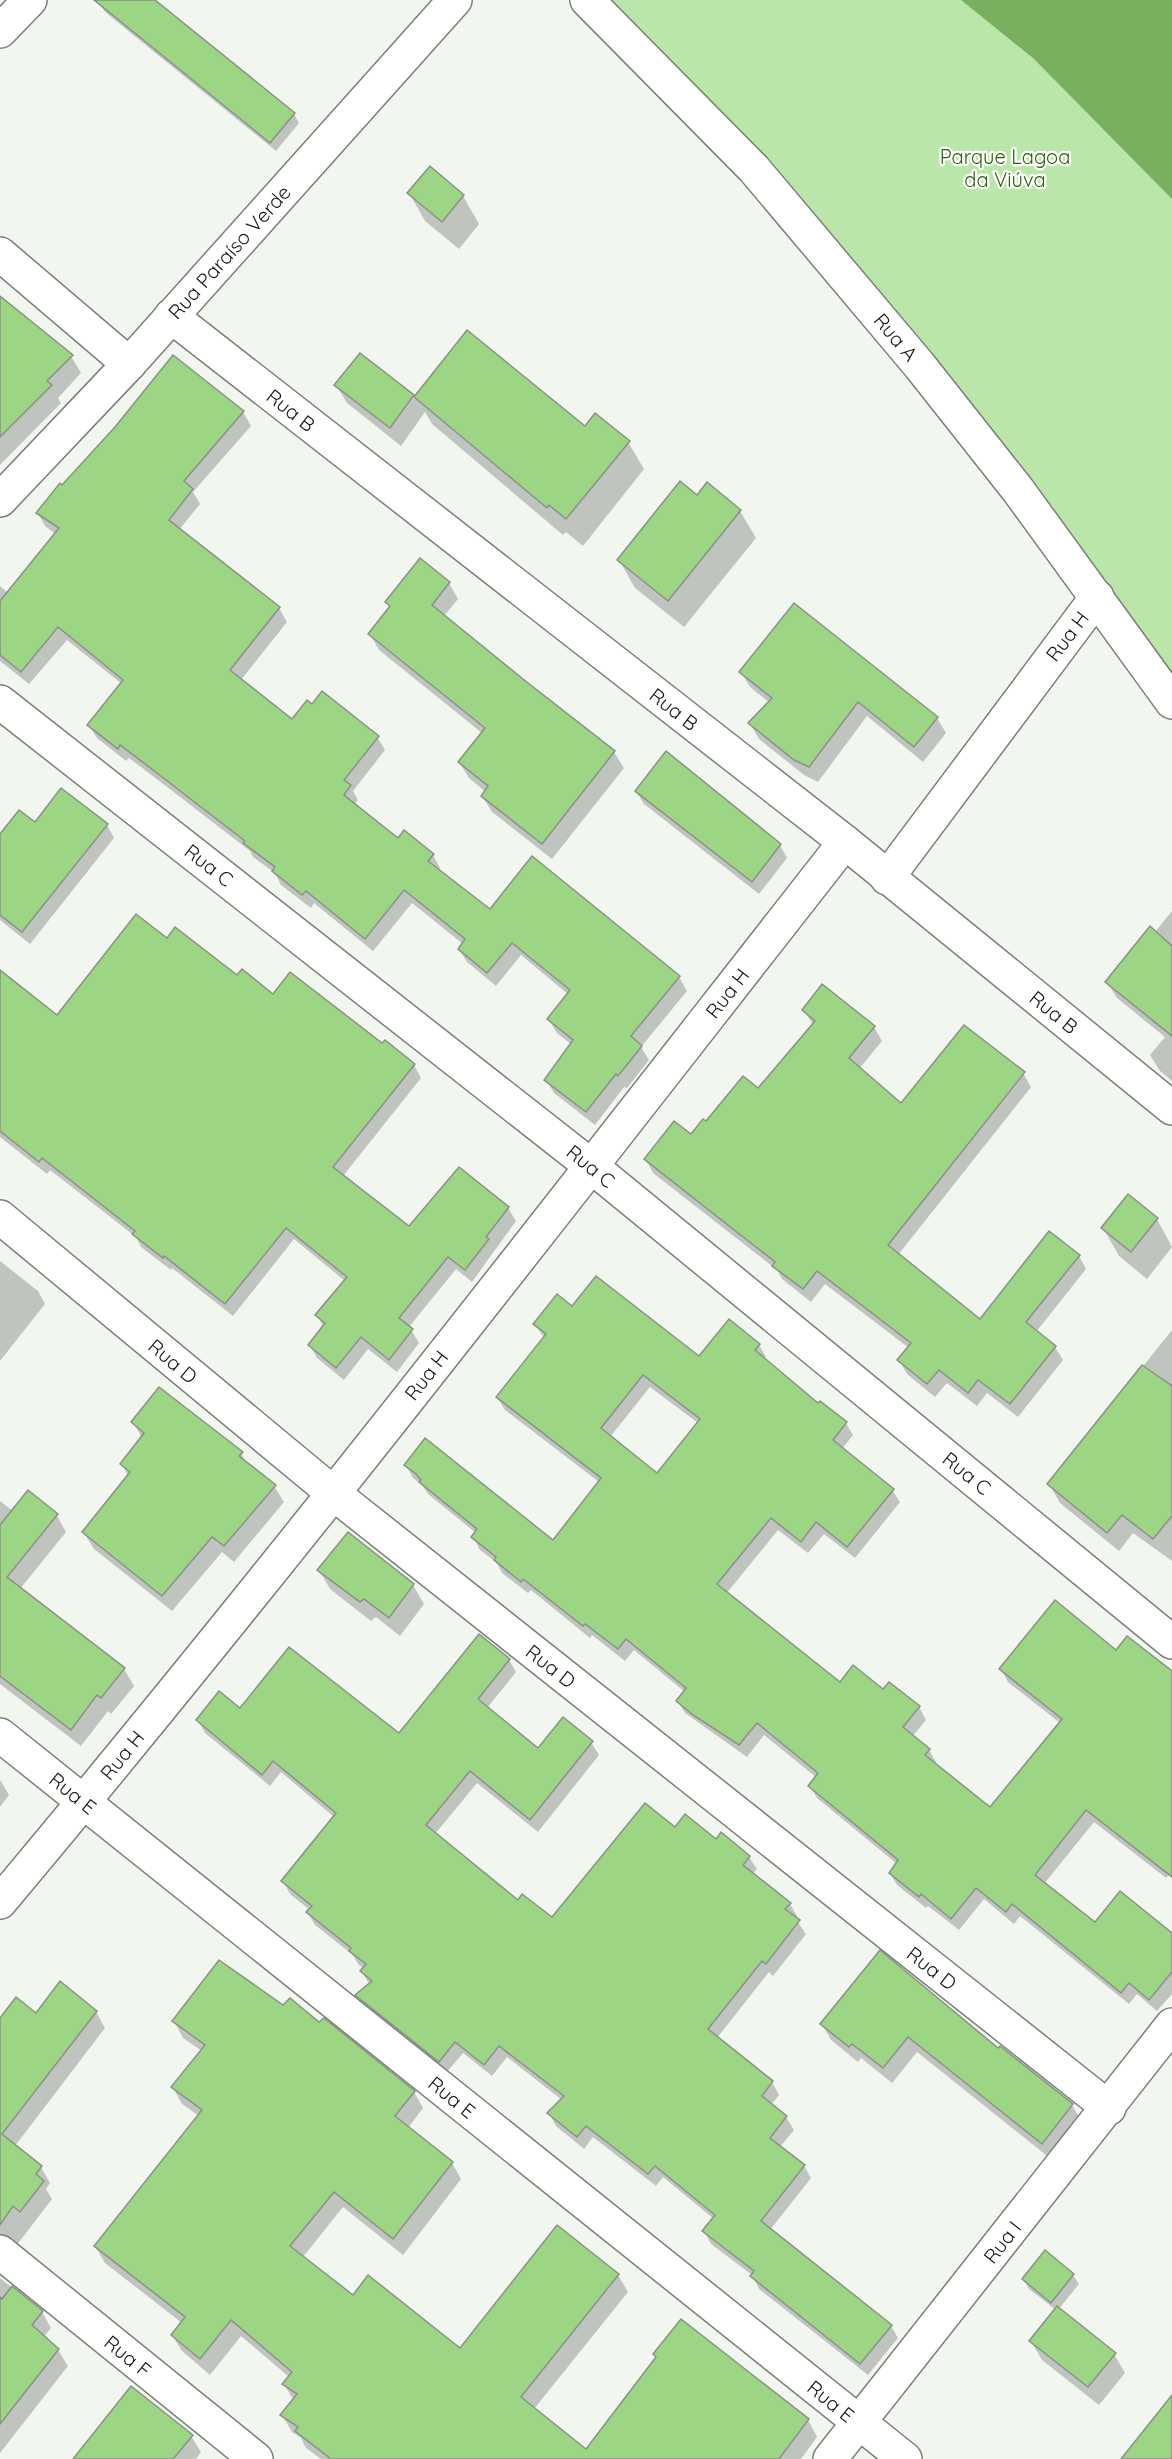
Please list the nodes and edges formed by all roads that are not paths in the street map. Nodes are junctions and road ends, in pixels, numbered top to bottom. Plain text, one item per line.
1 (30, 0) edge
2 (455, 0) edge
3 (587, 0) edge
4 (0, 31) edge
5 (0, 254) edge
6 (171, 316) junction
7 (129, 364) junction
8 (0, 500) edge
9 (1097, 597) junction
10 (0, 702) edge
11 (1172, 702) edge
12 (845, 842) junction
13 (887, 878) junction
14 (1172, 1108) edge
15 (591, 1166) junction
16 (0, 1217) edge
17 (333, 1493) junction
18 (1172, 1642) edge
19 (0, 1735) edge
20 (84, 1802) junction
21 (0, 1902) edge
22 (1172, 2025) edge
23 (1109, 2108) junction
24 (0, 2252) edge
25 (859, 2423) junction
26 (256, 2459) edge
27 (830, 2459) edge
28 (905, 2459) edge

1 - 4 street
2 - 6 street, Rua Paraíso Verde
3 - 9 street, Rua A
5 - 7 street
6 - 7 street, Rua Paraíso Verde
6 - 12 street, Rua B
7 - 8 street, Rua Paraíso Verde
9 - 11 street, Rua A
9 - 13 street, Rua H
10 - 15 street, Rua C
12 - 13 street, Rua B
12 - 15 street, Rua H
13 - 14 street, Rua B
15 - 17 street, Rua H
15 - 18 street, Rua C
16 - 17 street, Rua D
17 - 20 street, Rua H
17 - 23 street, Rua D
19 - 20 street, Rua E
20 - 21 street, Rua H
20 - 25 street, Rua E
22 - 23 street, Rua I
23 - 25 street, Rua I
24 - 26 street, Rua F
25 - 27 street, Rua I
25 - 28 street, Rua E

